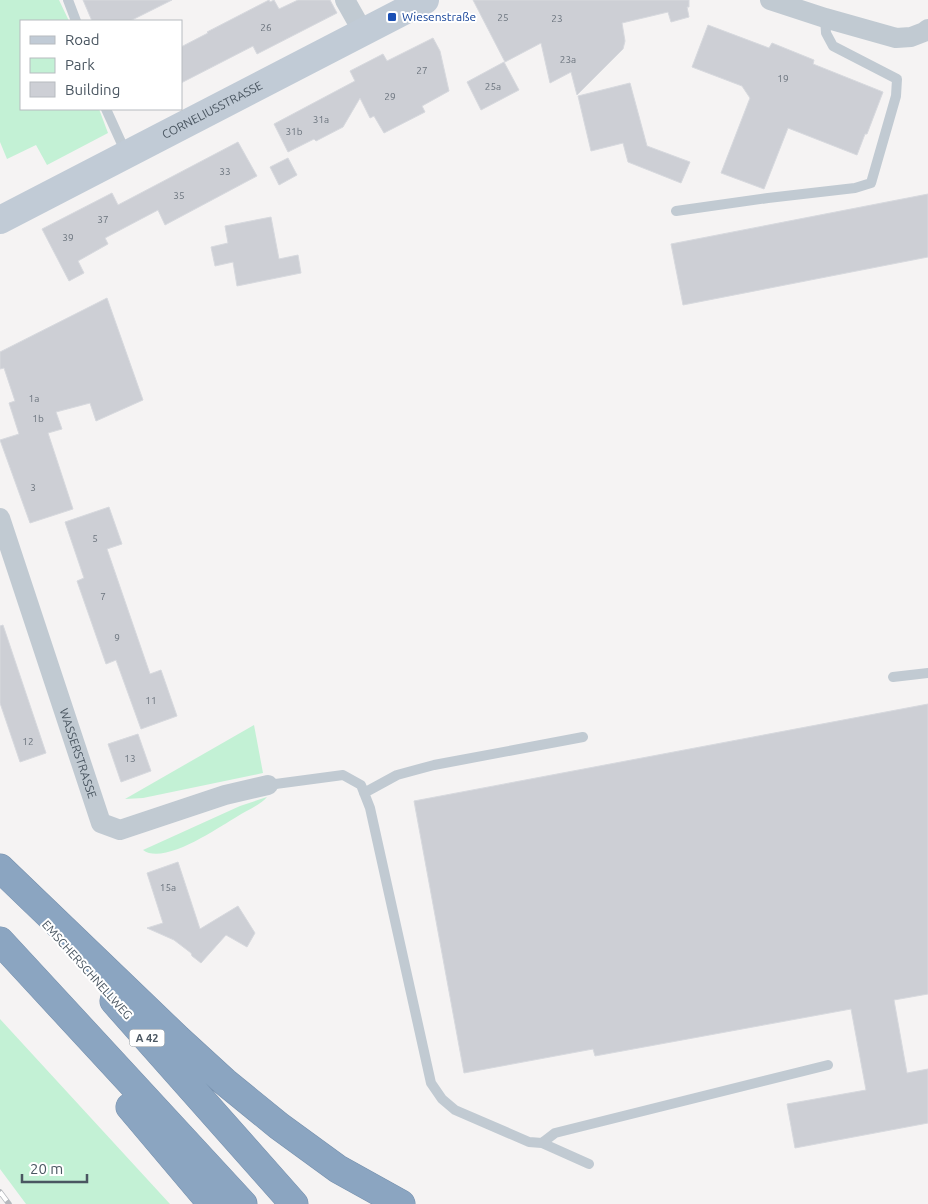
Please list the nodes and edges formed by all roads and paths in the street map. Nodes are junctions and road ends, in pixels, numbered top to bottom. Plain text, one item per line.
1 (68, 0) edge
2 (346, 0) edge
3 (425, 0) edge
4 (770, 0) edge
5 (825, 18) junction
6 (76, 20) edge
7 (928, 29) edge
8 (363, 32) junction
9 (106, 110) edge
10 (127, 154) junction
11 (676, 211) dead end
12 (0, 220) edge
13 (0, 518) edge
14 (928, 673) edge
15 (893, 678) dead end
16 (582, 737) dead end
17 (268, 785) joint
18 (364, 793) junction
19 (0, 868) edge
20 (0, 872) edge
21 (0, 941) edge
22 (37, 982) junction
23 (828, 1065) dead end
24 (542, 1143) junction
25 (589, 1164) dead end
26 (212, 1204) edge
27 (243, 1204) edge
28 (294, 1204) edge
29 (401, 1204) edge

1 - 6 lane
2 - 8 street
3 - 8 main road, CORNELIUSSTRASSE
4 - 5 street
5 - 7 street
5 - 11 lane
8 - 10 main road, CORNELIUSSTRASSE
9 - 10 lane
10 - 12 main road, CORNELIUSSTRASSE
13 - 17 street, WASSERSTRASSE
14 - 15 lane
16 - 18 lane
17 - 18 lane
18 - 24 lane
19 - 29 highway
20 - 28 highway, EMSCHERSCHNELLWEG / A 42
21 - 22 highway
22 - 26 highway
22 - 27 highway
23 - 24 lane
24 - 25 lane

